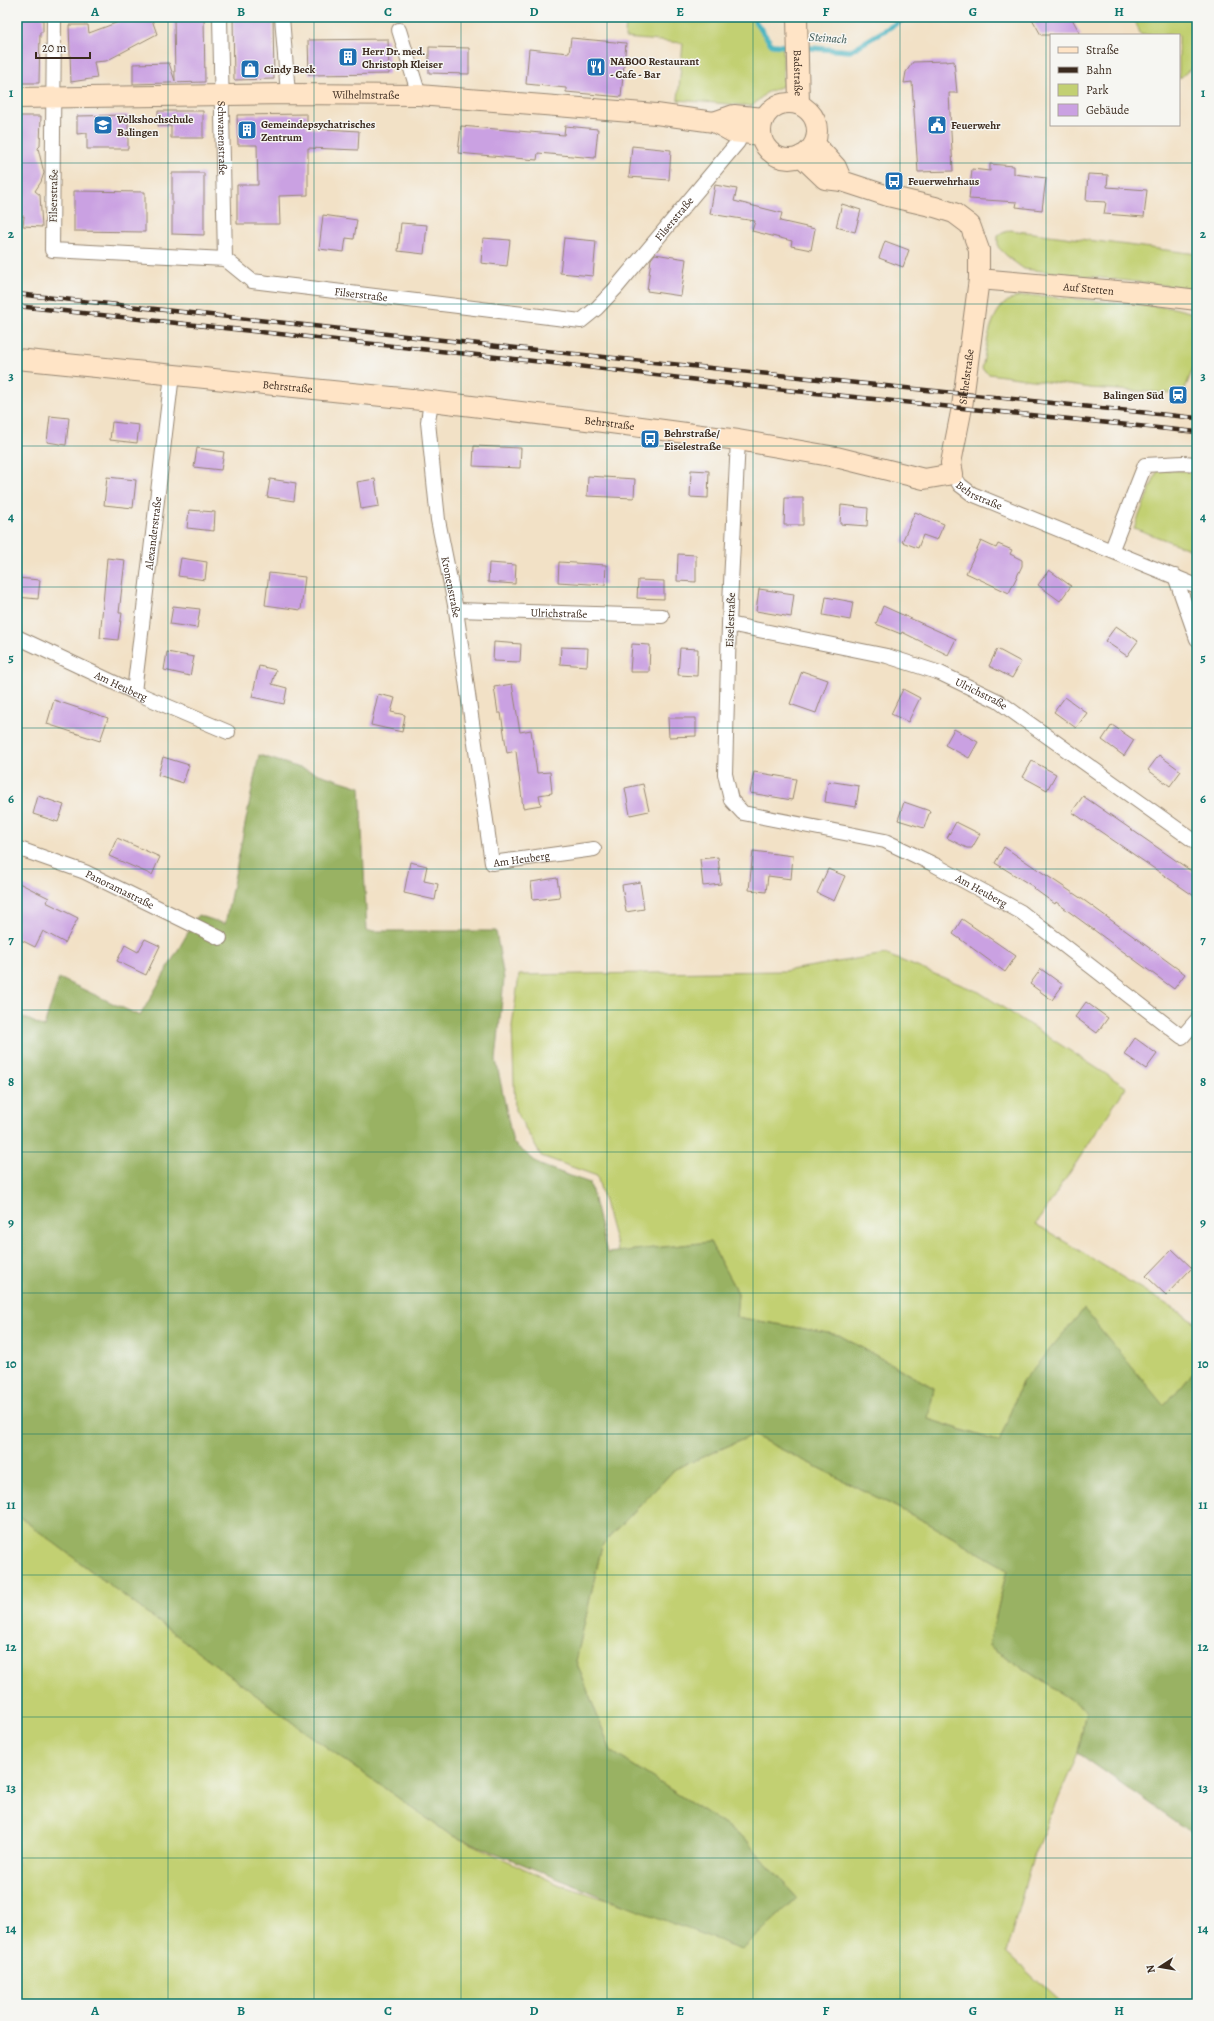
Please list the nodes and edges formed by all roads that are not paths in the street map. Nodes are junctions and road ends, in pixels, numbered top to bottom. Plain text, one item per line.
1 (54, 17) edge
2 (220, 17) edge
3 (282, 17) edge
4 (797, 22) edge
5 (399, 30) dead end
6 (288, 94) junction
7 (419, 95) junction
8 (221, 96) junction
9 (17, 98) edge
10 (54, 98) junction
11 (799, 104) junction
12 (714, 122) junction
13 (762, 126) junction
14 (740, 132) junction
15 (808, 150) junction
16 (225, 259) junction
17 (979, 279) junction
18 (1197, 300) edge
19 (17, 359) edge
20 (172, 375) junction
21 (431, 401) junction
22 (738, 440) junction
23 (1197, 464) edge
24 (953, 474) junction
25 (1112, 549) junction
26 (1175, 576) junction
27 (1197, 586) edge
28 (456, 610) junction
29 (662, 616) dead end
30 (729, 624) junction
31 (17, 637) edge
32 (1197, 639) edge
33 (134, 692) junction
34 (228, 732) dead end
35 (479, 772) joint
36 (731, 800) joint
37 (1197, 843) edge
38 (17, 848) edge
39 (594, 849) dead end
40 (220, 938) dead end
41 (1197, 1020) edge

1 - 10 street
2 - 8 street, Schwanenstraße
3 - 6 street
4 - 11 street, Badstraße
5 - 7 street
6 - 7 street, Wilhelmstraße
6 - 8 street, Wilhelmstraße
7 - 12 street, Wilhelmstraße
8 - 10 street, Wilhelmstraße
8 - 16 street, Schwanenstraße
9 - 10 street, Wilhelmstraße
10 - 16 street, Filserstraße
11 - 13 street
11 - 15 street
12 - 13 street, Wilhelmstraße
12 - 14 street, Wilhelmstraße
13 - 14 street, Wilhelmstraße
13 - 15 street
14 - 16 street, Filserstraße
15 - 17 street, Sichelstraße
17 - 18 street, Auf Stetten
17 - 24 street, Sichelstraße
19 - 20 street, Behrstraße
20 - 21 street, Behrstraße
20 - 33 street, Alexanderstraße
21 - 22 street, Behrstraße
21 - 28 street, Kronenstraße
22 - 24 street, Behrstraße
22 - 30 street, Eiselestraße
23 - 25 street
24 - 25 street, Behrstraße
25 - 26 street, Behrstraße
26 - 27 street, Behrstraße
26 - 32 street
28 - 29 street, Ulrichstraße
28 - 35 street, Kronenstraße
30 - 36 street, Eiselestraße
30 - 37 street, Ulrichstraße
31 - 33 street, Am Heuberg
33 - 34 street, Am Heuberg
35 - 39 street, Am Heuberg
36 - 41 street, Am Heuberg
38 - 40 street, Panoramastraße

